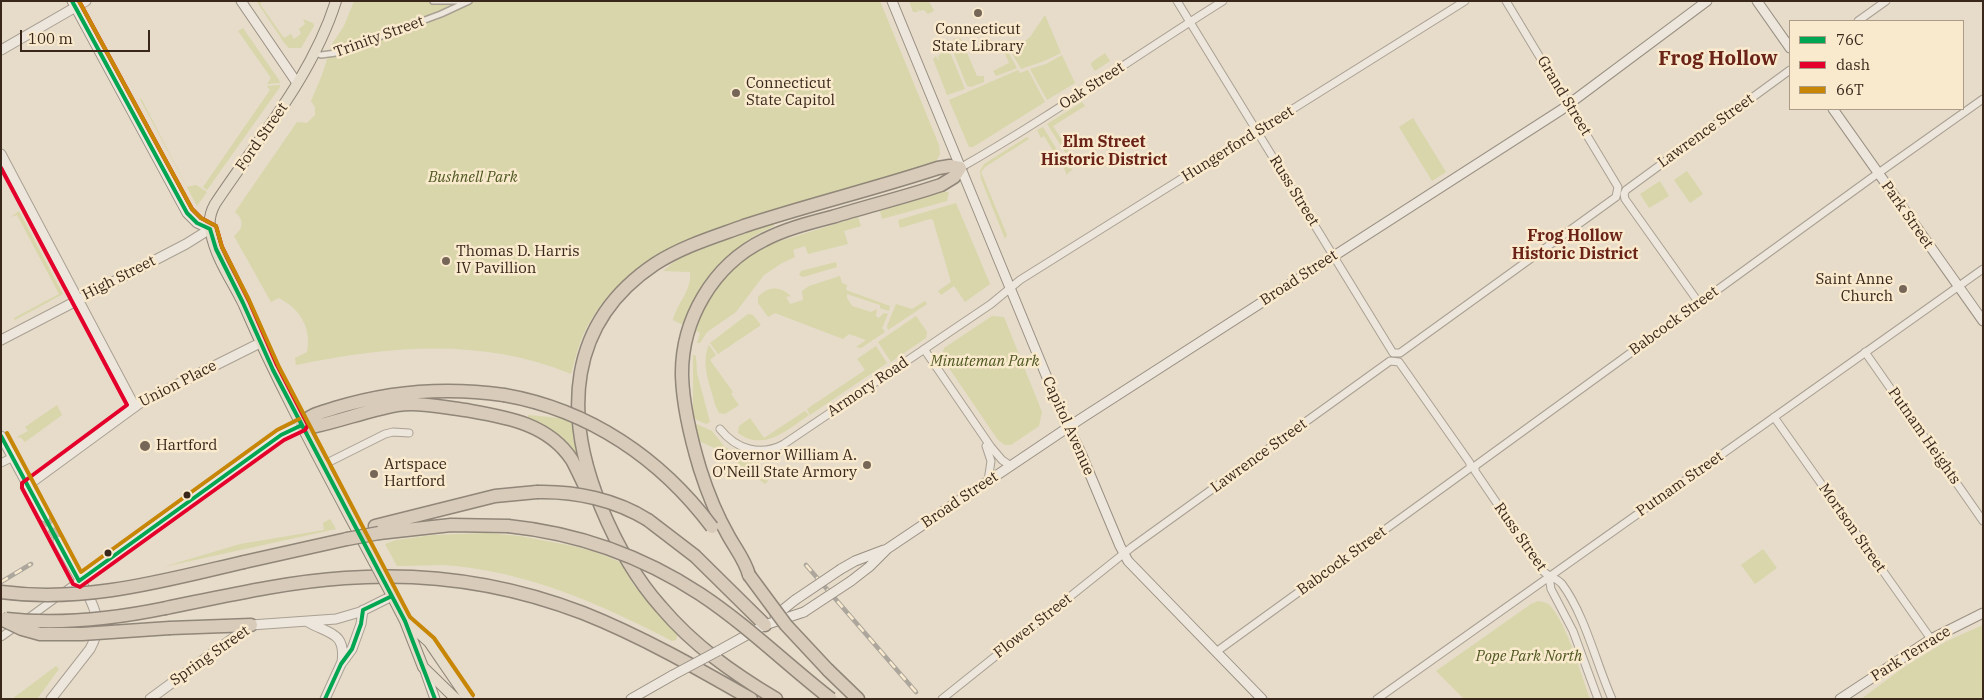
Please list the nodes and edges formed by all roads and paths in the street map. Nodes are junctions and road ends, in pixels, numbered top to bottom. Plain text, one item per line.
1 (86, 1) edge
2 (241, 1) edge
3 (336, 1) edge
4 (433, 1) edge
5 (464, 1) edge
6 (469, 1) edge
7 (1177, 1) edge
8 (1223, 1) edge
9 (1465, 1) edge
10 (1506, 1) edge
11 (1707, 1) edge
12 (1757, 1) edge
13 (1886, 1) edge
14 (893, 3) edge
15 (74, 4) edge
16 (1859, 20) edge
17 (1190, 22) junction
18 (1789, 47) edge
19 (317, 49) junction
20 (1, 50) edge
21 (1789, 71) edge
22 (297, 82) junction
23 (1983, 99) edge
24 (1569, 104) junction
25 (1834, 110) edge
26 (1257, 132) junction
27 (1, 154) edge
28 (960, 168) junction
29 (1878, 174) junction
30 (1621, 193) junction
31 (210, 229) junction
32 (1334, 256) junction
33 (1983, 269) edge
34 (1958, 286) junction
35 (1011, 288) junction
36 (77, 300) junction
37 (1699, 303) junction
38 (1983, 321) edge
39 (1, 340) edge
40 (260, 343) junction
41 (924, 349) junction
42 (1865, 352) junction
43 (1397, 353) joint
44 (1395, 362) joint
45 (135, 407) junction
46 (1774, 417) junction
47 (302, 425) junction
48 (1069, 427) junction
49 (720, 429) dead end
50 (409, 433) dead end
51 (1, 436) edge
52 (983, 436) junction
53 (13, 457) junction
54 (1, 463) edge
55 (323, 465) junction
56 (1011, 466) junction
57 (1472, 470) junction
58 (988, 481) junction
59 (28, 486) junction
60 (45, 517) tunnel mouth
61 (1983, 521) edge
62 (377, 530) junction
63 (58, 541) tunnel mouth
64 (617, 541) junction
65 (886, 549) junction
66 (1124, 554) junction
67 (749, 575) junction
68 (1549, 577) junction
69 (79, 581) junction
70 (1, 592) edge
71 (391, 594) junction
72 (363, 610) junction
73 (1983, 613) edge
74 (1, 618) edge
75 (405, 621) junction
76 (307, 622) junction
77 (251, 625) junction
78 (765, 625) junction
79 (1, 638) edge
80 (1931, 639) junction
81 (1216, 652) junction
82 (342, 664) junction
83 (423, 666) junction
84 (51, 699) edge
85 (150, 699) edge
86 (325, 699) edge
87 (435, 699) edge
88 (456, 699) edge
89 (468, 699) edge
90 (631, 699) edge
91 (752, 699) edge
92 (776, 699) edge
93 (832, 699) edge
94 (858, 699) edge
95 (942, 699) edge
96 (1262, 699) edge
97 (1377, 699) edge
98 (1598, 699) edge
99 (1612, 699) edge
100 (1840, 699) edge

1 - 15 main road
2 - 22 main road
3 - 19 main road, Ford Street
4 - 5 street, Trinity Street
6 - 19 street, Trinity Street
7 - 17 street, Russ Street
8 - 17 street, Oak Street
9 - 26 street, Hungerford Street
10 - 24 street, Grand Street
11 - 24 main road, Broad Street
12 - 18 main road
13 - 16 street
14 - 28 main road, Capitol Avenue
15 - 20 main road
15 - 31 main road
17 - 26 street, Russ Street
17 - 28 street, Oak Street
19 - 22 main road, Ford Street
21 - 30 street, Lawrence Street
22 - 31 main road, Ford Street
23 - 29 street, Babcock Street
24 - 30 street, Grand Street
24 - 32 main road, Broad Street
25 - 29 main road, Park Street
26 - 32 street, Russ Street
26 - 35 street, Hungerford Street
27 - 36 main road
28 - 35 main road, Capitol Avenue
28 - 64 highway
28 - 67 highway
29 - 34 main road, Park Street
29 - 37 street, Babcock Street
30 - 37 street, Grand Street
30 - 43 street, Lawrence Street
31 - 36 main road, High Street
31 - 40 main road
32 - 43 street, Russ Street
32 - 48 main road, Broad Street
33 - 34 street, Putnam Street
34 - 38 main road, Park Street
34 - 42 street, Putnam Street
35 - 41 street, Armory Road
35 - 48 main road, Capitol Avenue
36 - 39 main road, High Street
36 - 45 main road
37 - 57 street, Babcock Street
40 - 45 main road, Union Place
40 - 47 main road
41 - 49 street, Armory Road
41 - 52 street
42 - 46 street, Putnam Street
42 - 61 street, Putnam Heights
44 - 57 street, Russ Street
44 - 66 street, Lawrence Street
45 - 59 main road, Union Place
46 - 68 street, Putnam Street
46 - 80 street, Mortson Street
47 - 55 main road
47 - 64 highway
47 - 67 highway, bridge
47 - 69 main road
48 - 56 main road, Broad Street
48 - 66 main road, Capitol Avenue
50 - 55 street
51 - 53 main road
52 - 56 street
52 - 58 street
53 - 54 street
53 - 59 main road
55 - 71 main road, bridge
56 - 58 main road, Broad Street
57 - 68 street, Russ Street
57 - 81 street, Babcock Street
58 - 65 main road, Broad Street
59 - 60 main road
62 - 70 highway, bridge
62 - 78 highway, bridge
62 - 93 highway, bridge
63 - 69 main road
64 - 92 highway
65 - 78 main road, Broad Street, bridge
65 - 78 main road, Broad Street, bridge
66 - 81 main road, Capitol Avenue
66 - 95 street, Flower Street
67 - 94 highway, bridge
68 - 97 street, Putnam Street
68 - 98 street, Russ Street
68 - 99 street, Russ Street
69 - 79 street
69 - 84 main road
71 - 72 main road, Spring Street
71 - 75 main road
72 - 76 main road, Spring Street
72 - 82 main road
73 - 80 main road, Park Terrace
74 - 77 highway, bridge
74 - 91 highway, bridge
75 - 83 main road
75 - 89 main road
76 - 77 main road, Spring Street
76 - 82 main road
77 - 85 main road, Spring Street
78 - 90 main road, Broad Street, bridge
80 - 100 main road, Park Terrace
81 - 96 main road, Capitol Avenue
82 - 86 main road
83 - 87 main road
83 - 88 main road

